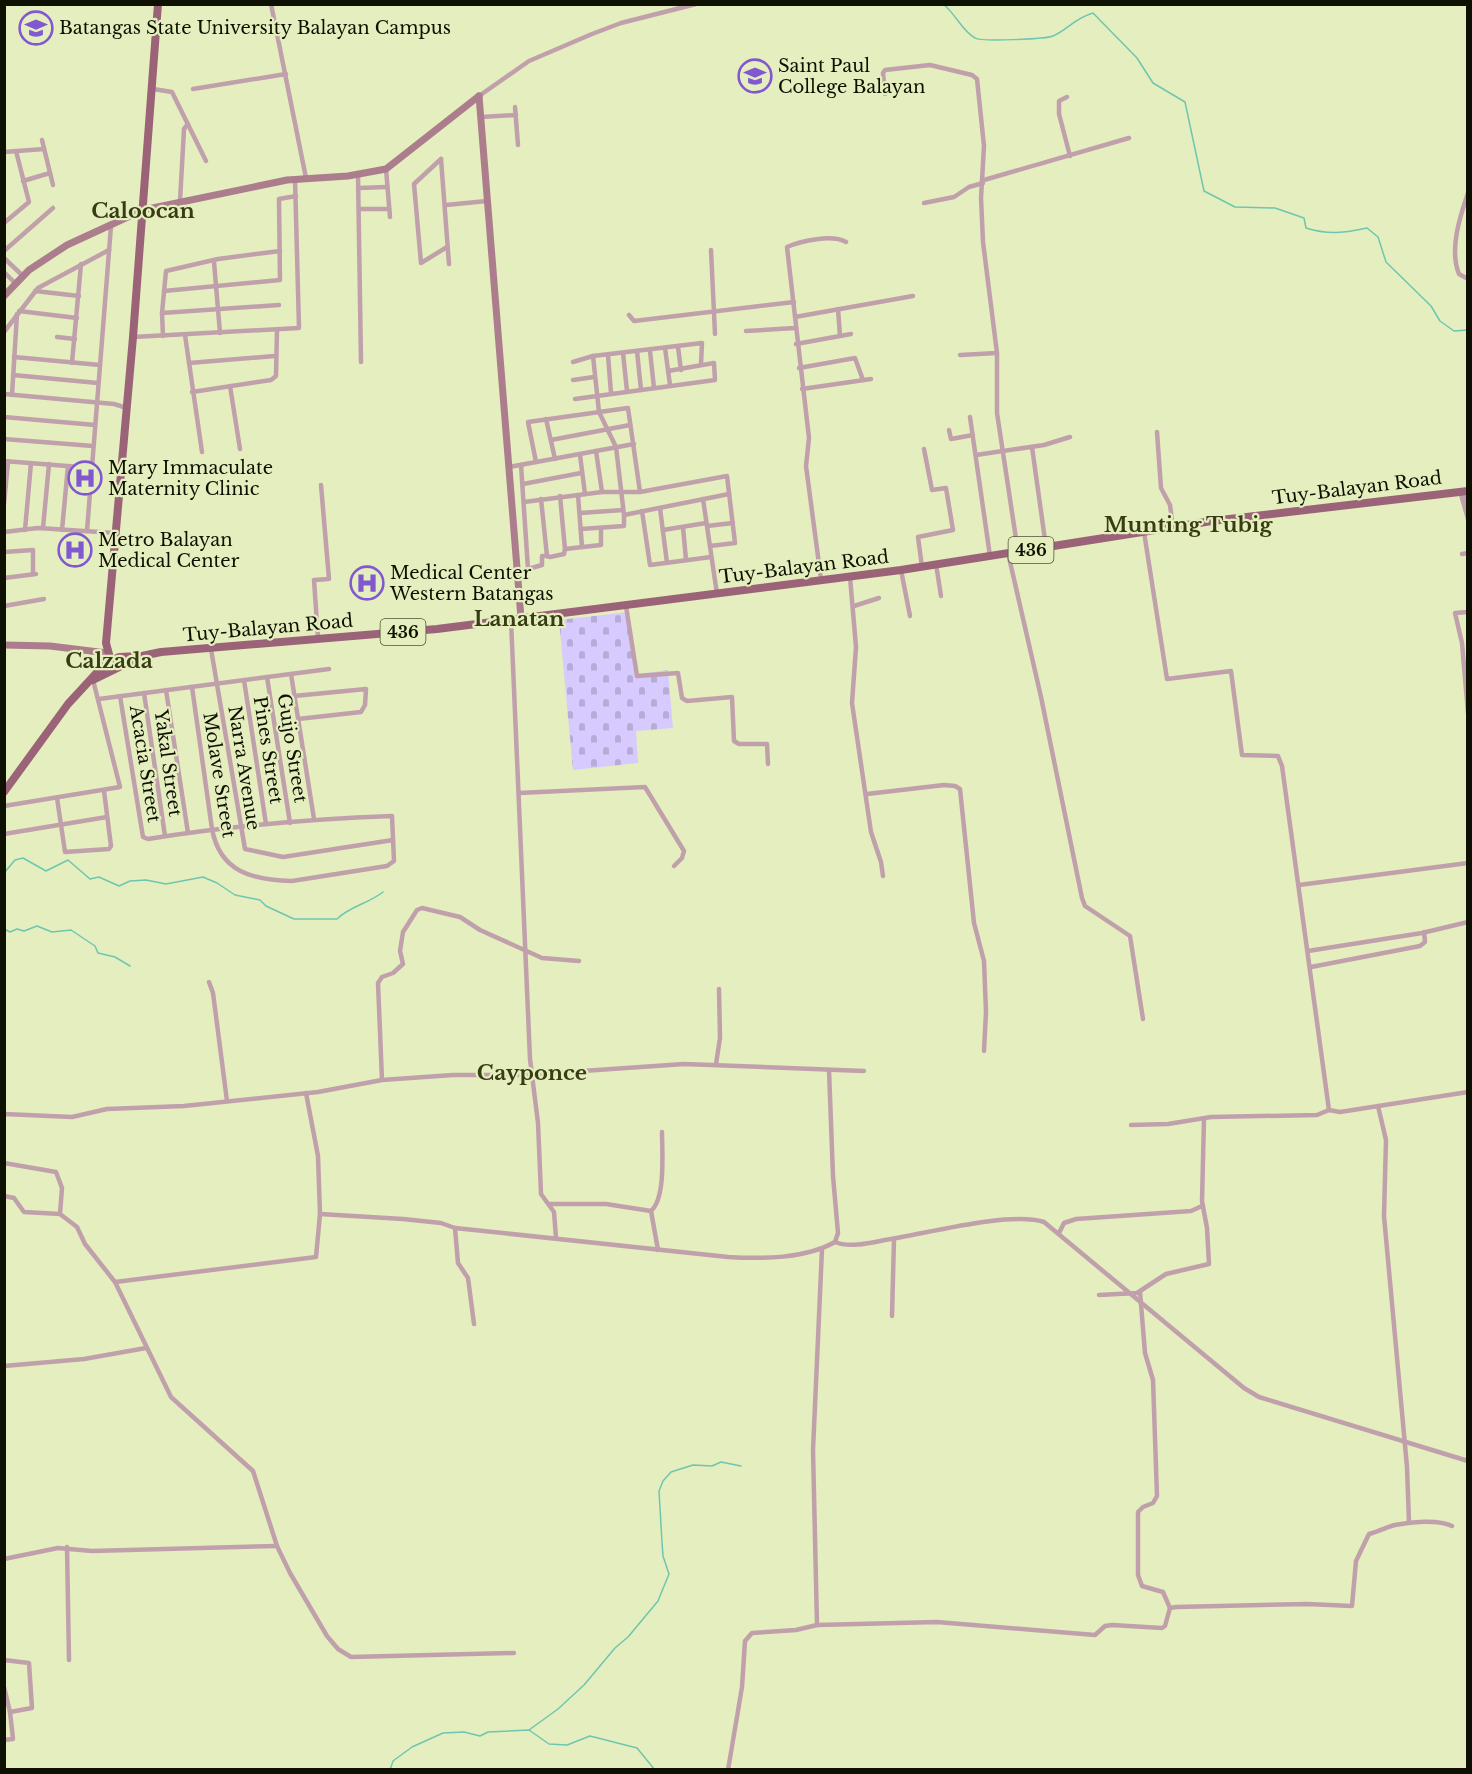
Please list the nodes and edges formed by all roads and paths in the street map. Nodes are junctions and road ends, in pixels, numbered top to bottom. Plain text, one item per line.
1 (271, 4) edge
2 (696, 4) edge
3 (161, 5) edge
4 (286, 74) junction
5 (153, 89) junction
6 (193, 89) dead end
7 (885, 94) dead end
8 (479, 96) junction
9 (1067, 97) dead end
10 (515, 106) dead end
11 (516, 115) junction
12 (481, 117) junction
13 (188, 124) junction
14 (1129, 138) dead end
15 (42, 140) dead end
16 (518, 145) dead end
17 (44, 149) junction
18 (16, 151) junction
19 (4, 152) edge
20 (1070, 156) junction
21 (206, 161) dead end
22 (386, 169) junction
23 (50, 173) junction
24 (358, 174) junction
25 (295, 178) junction
26 (306, 178) junction
27 (23, 181) junction
28 (983, 182) junction
29 (53, 184) dead end
30 (358, 188) junction
31 (387, 188) junction
32 (1467, 193) edge
33 (296, 196) junction
34 (180, 201) junction
35 (487, 201) junction
36 (924, 203) dead end
37 (446, 205) junction
38 (53, 208) dead end
39 (358, 209) junction
40 (389, 209) junction
41 (143, 210) junction
42 (390, 217) dead end
43 (4, 223) edge
44 (111, 226) dead end
45 (846, 242) dead end
46 (447, 247) junction
47 (109, 250) junction
48 (711, 250) dead end
49 (4, 251) edge
50 (280, 251) junction
51 (4, 258) edge
52 (214, 262) junction
53 (81, 264) junction
54 (448, 264) dead end
55 (4, 272) edge
56 (23, 276) junction
57 (1467, 279) edge
58 (16, 284) junction
59 (216, 286) junction
60 (35, 291) junction
61 (164, 291) junction
62 (4, 296) edge
63 (79, 296) junction
64 (913, 296) dead end
65 (795, 302) junction
66 (279, 305) dead end
67 (218, 309) junction
68 (837, 309) junction
69 (18, 312) junction
70 (714, 312) junction
71 (162, 313) junction
72 (629, 315) dead end
73 (795, 317) junction
74 (77, 318) junction
75 (795, 328) junction
76 (277, 330) junction
77 (4, 332) edge
78 (746, 332) dead end
79 (220, 333) junction
80 (715, 334) dead end
81 (851, 334) dead end
82 (185, 335) junction
83 (163, 336) junction
84 (840, 336) junction
85 (57, 337) dead end
86 (133, 337) junction
87 (75, 339) junction
88 (796, 344) junction
89 (678, 347) junction
90 (665, 348) junction
91 (637, 351) junction
92 (650, 351) junction
93 (623, 353) junction
94 (997, 353) junction
95 (608, 355) junction
96 (960, 355) dead end
97 (275, 356) junction
98 (14, 357) junction
99 (593, 357) junction
100 (361, 362) dead end
101 (573, 362) dead end
102 (72, 363) junction
103 (189, 363) junction
104 (100, 365) junction
105 (699, 366) junction
106 (799, 368) junction
107 (681, 370) junction
108 (668, 371) junction
109 (13, 375) junction
110 (594, 377) junction
111 (871, 379) dead end
112 (573, 380) dead end
113 (863, 380) junction
114 (700, 382) junction
115 (98, 383) junction
116 (670, 385) junction
117 (230, 386) junction
118 (654, 388) junction
119 (802, 389) junction
120 (640, 390) junction
121 (627, 391) junction
122 (192, 392) junction
123 (611, 393) junction
124 (4, 394) edge
125 (12, 395) junction
126 (596, 395) junction
127 (575, 399) dead end
128 (97, 402) junction
129 (127, 404) junction
130 (599, 412) junction
131 (4, 417) edge
132 (970, 417) dead end
133 (546, 419) junction
134 (95, 425) junction
135 (630, 425) junction
136 (607, 429) junction
137 (949, 430) dead end
138 (1157, 432) dead end
139 (973, 435) junction
140 (1070, 437) dead end
141 (4, 440) edge
142 (551, 440) junction
143 (634, 444) junction
144 (93, 446) junction
145 (616, 447) junction
146 (1032, 447) junction
147 (240, 449) dead end
148 (924, 449) dead end
149 (596, 451) junction
150 (202, 452) dead end
151 (1003, 452) junction
152 (580, 455) junction
153 (976, 455) junction
154 (555, 459) junction
155 (6, 462) edge
156 (536, 462) junction
157 (31, 463) junction
158 (49, 464) junction
159 (521, 465) junction
160 (68, 466) junction
161 (509, 466) junction
162 (92, 468) junction
163 (581, 473) junction
164 (523, 484) junction
165 (321, 485) dead end
166 (1463, 491) edge
167 (602, 492) junction
168 (640, 492) junction
169 (585, 494) junction
170 (621, 494) junction
171 (729, 494) junction
172 (578, 495) junction
173 (560, 496) junction
174 (541, 499) junction
175 (703, 499) junction
176 (524, 502) junction
177 (4, 504) edge
178 (1467, 507) edge
179 (660, 508) junction
180 (642, 511) junction
181 (624, 512) junction
182 (580, 513) junction
183 (1467, 519) edge
184 (733, 523) junction
185 (706, 525) junction
186 (683, 527) junction
187 (43, 528) junction
188 (601, 528) junction
189 (1173, 528) junction
190 (581, 529) junction
191 (25, 530) junction
192 (62, 530) junction
193 (663, 530) junction
194 (87, 531) junction
195 (4, 532) edge
196 (115, 532) junction
197 (1143, 532) junction
198 (710, 546) junction
199 (582, 547) junction
200 (1046, 548) junction
201 (565, 549) junction
202 (4, 552) edge
203 (1018, 552) junction
204 (1008, 553) junction
205 (547, 556) junction
206 (990, 556) junction
207 (711, 557) junction
208 (686, 560) junction
209 (667, 563) junction
210 (936, 564) junction
211 (922, 567) junction
212 (901, 570) junction
213 (850, 575) junction
214 (4, 578) edge
215 (821, 579) junction
216 (717, 594) junction
217 (941, 596) dead end
218 (879, 598) dead end
219 (44, 599) dead end
220 (4, 606) edge
221 (626, 606) junction
222 (854, 606) junction
223 (1467, 612) edge
224 (910, 616) dead end
225 (521, 618) junction
226 (511, 620) junction
227 (318, 638) junction
228 (4, 645) edge
229 (212, 649) junction
230 (142, 656) junction
231 (1465, 656) edge
232 (108, 657) junction
233 (113, 669) junction
234 (329, 669) dead end
235 (1466, 672) edge
236 (291, 674) junction
237 (267, 677) junction
238 (93, 680) junction
239 (244, 680) junction
240 (217, 683) junction
241 (192, 687) junction
242 (166, 690) junction
243 (1467, 690) edge
244 (144, 693) junction
245 (120, 696) junction
246 (294, 696) junction
247 (99, 699) junction
248 (1467, 713) edge
249 (298, 719) junction
250 (768, 764) dead end
251 (104, 791) junction
252 (4, 792) edge
253 (519, 793) junction
254 (867, 794) junction
255 (57, 798) junction
256 (4, 806) edge
257 (107, 817) junction
258 (314, 819) junction
259 (290, 823) junction
260 (61, 824) junction
261 (266, 824) junction
262 (239, 825) junction
263 (212, 829) junction
264 (188, 833) junction
265 (4, 834) edge
266 (165, 836) junction
267 (393, 840) junction
268 (1467, 863) edge
269 (674, 866) dead end
270 (883, 876) dead end
271 (1299, 885) junction
272 (1467, 922) edge
273 (1424, 932) junction
274 (526, 951) junction
275 (1308, 951) junction
276 (579, 961) dead end
277 (1311, 967) junction
278 (209, 982) dead end
279 (719, 989) dead end
280 (1143, 1019) dead end
281 (984, 1051) dead end
282 (716, 1064) junction
283 (829, 1070) junction
284 (864, 1071) dead end
285 (531, 1072) junction
286 (382, 1080) junction
287 (1467, 1092) edge
288 (306, 1093) junction
289 (227, 1101) junction
290 (1378, 1106) junction
291 (1329, 1110) junction
292 (4, 1114) edge
293 (1204, 1119) junction
294 (1131, 1125) dead end
295 (662, 1132) dead end
296 (4, 1163) edge
297 (4, 1196) edge
298 (550, 1204) junction
299 (1202, 1206) junction
300 (651, 1211) junction
301 (60, 1214) junction
302 (320, 1214) junction
303 (455, 1228) junction
304 (1059, 1233) junction
305 (555, 1238) junction
306 (894, 1239) junction
307 (835, 1242) junction
308 (822, 1249) junction
309 (658, 1250) junction
310 (115, 1282) junction
311 (1140, 1292) junction
312 (1131, 1294) junction
313 (1099, 1295) dead end
314 (1140, 1300) junction
315 (892, 1316) dead end
316 (474, 1324) dead end
317 (146, 1348) junction
318 (4, 1366) edge
319 (1403, 1441) junction
320 (1467, 1461) edge
321 (1409, 1522) junction
322 (1452, 1526) dead end
323 (277, 1546) junction
324 (67, 1547) junction
325 (4, 1559) edge
326 (1170, 1608) junction
327 (817, 1625) junction
328 (514, 1653) dead end
329 (4, 1660) edge
330 (69, 1660) dead end
331 (4, 1687) edge
332 (10, 1712) junction
333 (4, 1740) edge
334 (728, 1770) edge

1 - 4 street
2 - 8 street
3 - 5 main road
4 - 6 street
4 - 26 street
5 - 13 street
5 - 41 main road
7 - 28 street
8 - 12 street
8 - 22 street
9 - 20 street
10 - 11 street
11 - 12 street
11 - 16 street
12 - 35 street
13 - 21 street
13 - 34 street
14 - 20 street
15 - 17 street
17 - 18 street
17 - 23 street
18 - 19 street
18 - 27 street
20 - 28 street
22 - 24 street
22 - 31 street
23 - 27 street
23 - 29 street
24 - 26 street
24 - 30 street
25 - 26 street
25 - 33 street
25 - 34 street
27 - 43 street
28 - 36 street
28 - 94 street
30 - 31 street
30 - 39 street
31 - 40 street
32 - 57 street
33 - 50 street
33 - 76 street
34 - 41 street
35 - 37 street
35 - 161 street
37 - 46 street
37 - 46 street
38 - 49 street
39 - 40 street
39 - 100 street
40 - 42 street
41 - 56 street
41 - 86 main road
44 - 47 street
45 - 65 street
46 - 54 street
47 - 53 street
47 - 104 street
48 - 70 street
50 - 52 street
50 - 59 street
51 - 56 street
52 - 59 street
52 - 61 street
53 - 60 street
53 - 63 street
55 - 58 street
56 - 58 street
58 - 62 street
59 - 61 street
59 - 67 street
60 - 63 street
60 - 69 street
61 - 71 street
63 - 74 street
64 - 68 street
65 - 70 street
65 - 73 street
66 - 67 street
67 - 71 street
67 - 79 street
68 - 73 street
68 - 84 street
69 - 74 street
69 - 77 street
69 - 98 street
70 - 72 street
70 - 80 street
71 - 83 street
73 - 75 street
74 - 87 street
75 - 78 street
75 - 88 street
76 - 79 street
76 - 97 street
79 - 82 street
81 - 84 street
82 - 83 street
82 - 103 street
83 - 86 street
84 - 88 street
85 - 87 street
86 - 129 main road
87 - 102 street
88 - 106 street
89 - 90 street
89 - 105 street
89 - 107 street
90 - 92 street
90 - 108 street
91 - 92 street
91 - 93 street
91 - 120 street
92 - 118 street
93 - 95 street
93 - 121 street
94 - 96 street
94 - 151 street
95 - 99 street
95 - 123 street
97 - 103 street
97 - 117 street
98 - 102 street
98 - 109 street
99 - 101 street
99 - 110 street
102 - 104 street
103 - 122 street
104 - 115 street
105 - 107 street
105 - 114 street
105 - 114 street
106 - 113 street
106 - 119 street
107 - 108 street
108 - 116 street
109 - 115 street
109 - 125 street
110 - 112 street
110 - 126 street
111 - 113 street
113 - 119 street
114 - 116 street
115 - 128 street
116 - 118 street
117 - 122 street
117 - 147 street
118 - 120 street
119 - 215 street
120 - 121 street
121 - 123 street
122 - 150 street
123 - 126 street
124 - 125 street
125 - 128 street
126 - 127 street
126 - 130 street
128 - 129 street
128 - 134 street
129 - 196 main road
130 - 133 street
130 - 135 street
130 - 136 street
131 - 134 street
132 - 139 street
133 - 142 street
133 - 156 street
134 - 144 street
135 - 136 street
135 - 143 street
136 - 142 street
136 - 145 street
137 - 139 street
138 - 189 street
139 - 153 street
140 - 146 street
141 - 144 street
142 - 154 street
143 - 145 street
143 - 168 street
144 - 162 street
145 - 149 street
145 - 170 street
146 - 151 street
146 - 200 street
148 - 211 street
149 - 152 street
149 - 167 street
151 - 153 street
151 - 203 street
152 - 154 street
152 - 163 street
153 - 206 street
154 - 156 street
155 - 157 street
155 - 177 street
156 - 159 street
157 - 158 street
157 - 191 street
158 - 160 street
158 - 187 street
159 - 161 street
159 - 164 street
160 - 162 street
160 - 192 street
161 - 225 street
162 - 194 street
163 - 164 street
163 - 169 street
164 - 176 street
165 - 227 street
166 - 178 street
166 - 183 street
166 - 189 main road, Tuy-Balayan Road / 436
167 - 169 street
167 - 170 street
168 - 170 street
168 - 171 street
169 - 172 street
170 - 181 street
171 - 175 street
171 - 184 street
172 - 173 street
172 - 182 street
173 - 174 street
173 - 201 street
174 - 176 street
174 - 205 street
175 - 179 street
175 - 185 street
176 - 205 street
179 - 180 street
179 - 193 street
180 - 181 street
180 - 209 street
181 - 182 street
181 - 188 street
182 - 190 street
184 - 185 street
184 - 198 street
185 - 186 street
185 - 198 street
186 - 193 street
186 - 208 street
187 - 191 street
187 - 192 street
188 - 190 street
188 - 199 street
189 - 197 main road, Tuy-Balayan Road / 436
190 - 199 street
191 - 195 street
192 - 194 street
193 - 209 street
194 - 196 street
196 - 232 main road
197 - 200 main road, Tuy-Balayan Road / 436
197 - 271 street
198 - 207 street
199 - 201 street
200 - 203 main road, Tuy-Balayan Road / 436
201 - 205 street
202 - 214 street
203 - 204 main road, Tuy-Balayan Road / 436
204 - 206 main road, Tuy-Balayan Road / 436
204 - 280 street
206 - 210 main road, Tuy-Balayan Road / 436
207 - 208 street
207 - 216 street
208 - 209 street
210 - 211 main road, Tuy-Balayan Road / 436
210 - 217 street
211 - 212 main road, Tuy-Balayan Road / 436
212 - 213 main road, Tuy-Balayan Road / 436
212 - 224 street
213 - 215 main road, Tuy-Balayan Road / 436
213 - 222 street
215 - 216 main road, Tuy-Balayan Road / 436
216 - 221 main road, Tuy-Balayan Road / 436
218 - 222 street
219 - 220 street
221 - 225 main road, Tuy-Balayan Road / 436
221 - 250 street
222 - 254 street
223 - 231 street
225 - 226 main road, Tuy-Balayan Road / 436
226 - 227 main road, Tuy-Balayan Road / 436
226 - 253 street
227 - 229 main road, Tuy-Balayan Road / 436
228 - 232 street
229 - 230 main road, Tuy-Balayan Road / 436
229 - 240 street, Narra Avenue
230 - 232 main road, Tuy-Balayan Road / 436
230 - 233 main road, Tuy-Balayan Road / 436
231 - 235 street
232 - 233 main road
232 - 238 main road, 436
233 - 238 main road, 436
234 - 236 street
235 - 243 street
236 - 237 street
236 - 246 street
237 - 239 street
237 - 259 street, Guijo Street
238 - 247 street
238 - 252 main road, 436
239 - 240 street
239 - 261 street, Pines Street
240 - 241 street
240 - 262 street, Narra Avenue
241 - 242 street
241 - 263 street, Molave Street
242 - 244 street
242 - 264 street
243 - 248 street
244 - 245 street
244 - 266 street, Yakal Street
245 - 247 street
245 - 266 street, Acacia Street
246 - 249 street
246 - 249 street
247 - 251 street
249 - 258 street
251 - 255 street
251 - 257 street
253 - 269 street
253 - 274 street
254 - 270 street
254 - 281 street
255 - 256 street
255 - 260 street
257 - 260 street
257 - 260 street
258 - 259 street
258 - 267 street, Molave Street
259 - 261 street
260 - 265 street
261 - 262 street
262 - 263 street
262 - 267 street, Narra Avenue
263 - 264 street
263 - 267 street, Molave Street
264 - 266 street
268 - 271 street
271 - 275 street
272 - 273 street
273 - 275 street
273 - 277 street
274 - 276 street
274 - 285 street
274 - 286 street
275 - 277 street
277 - 291 street
278 - 289 street
279 - 282 street
282 - 283 street
282 - 285 street
283 - 284 street
283 - 307 street
285 - 286 street
285 - 298 street
286 - 288 street
287 - 290 street
288 - 289 street
288 - 302 street
289 - 292 street
290 - 291 street
290 - 319 street
291 - 293 street
293 - 294 street
293 - 299 street
295 - 300 street
296 - 301 street
297 - 301 street
298 - 300 street
298 - 305 street
299 - 304 street
299 - 311 street
300 - 309 street
301 - 310 street
302 - 303 street
302 - 310 street
303 - 305 street
303 - 316 street
304 - 306 street
304 - 312 street
305 - 309 street
306 - 307 street
306 - 315 street
307 - 308 street
308 - 309 street
308 - 327 street
310 - 317 street
311 - 312 street
311 - 314 street
312 - 313 street
312 - 314 street
314 - 319 street
314 - 326 street
317 - 318 street
317 - 323 street
319 - 320 street
319 - 321 street
321 - 322 street
321 - 326 street
323 - 324 street
323 - 328 street
324 - 325 street
324 - 330 street
326 - 327 street
327 - 334 street
329 - 332 street
331 - 332 street
332 - 333 street

